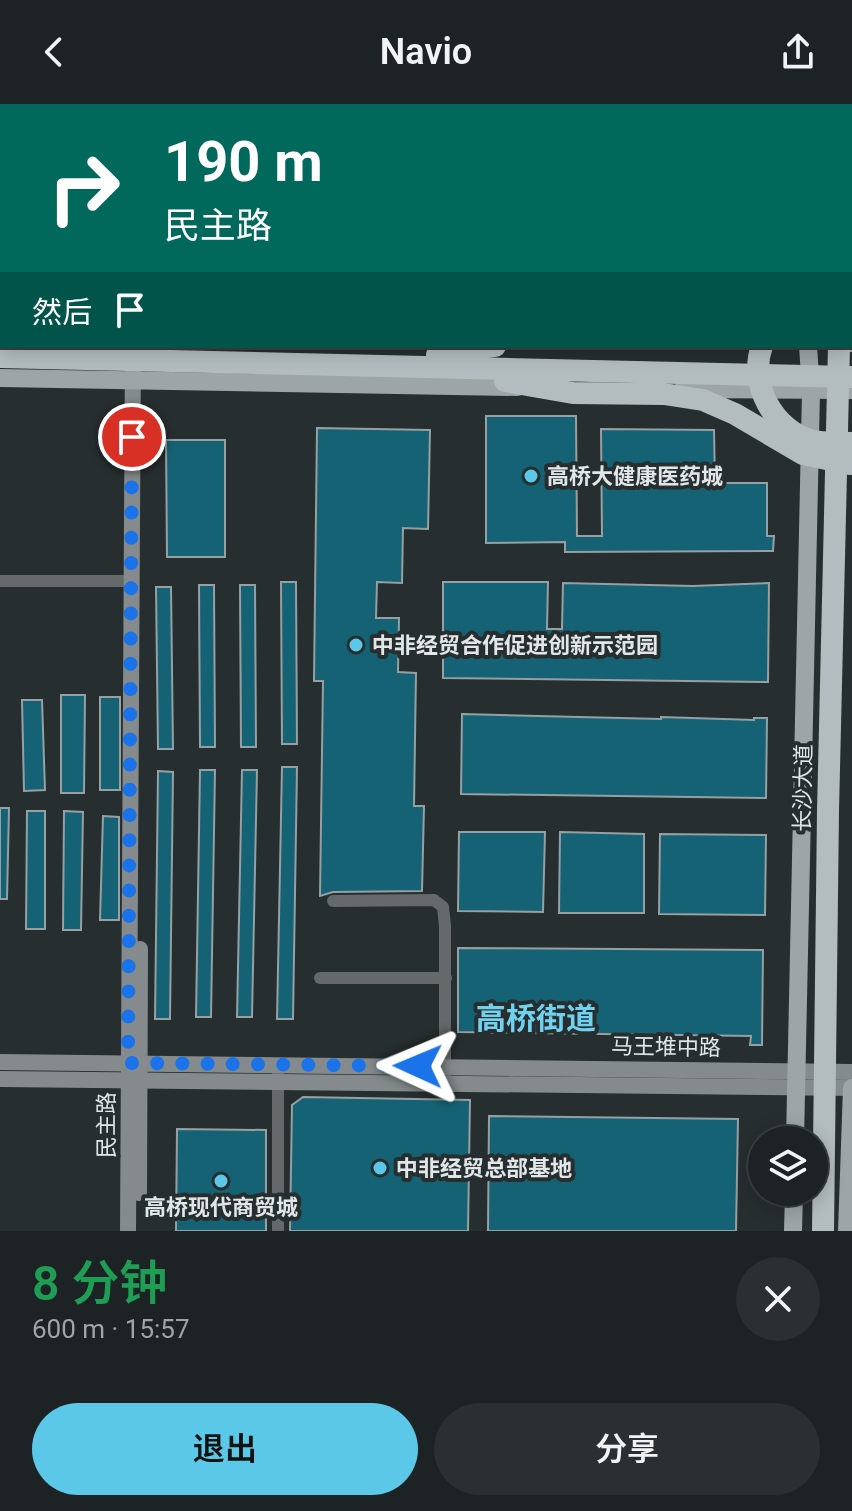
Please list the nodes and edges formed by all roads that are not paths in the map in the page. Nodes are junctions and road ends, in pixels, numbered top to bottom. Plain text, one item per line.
1 (133, 348) edge
2 (137, 348) edge
3 (143, 348) edge
4 (488, 348) edge
5 (762, 348) edge
6 (808, 348) edge
7 (825, 348) edge
8 (839, 348) edge
9 (0, 357) edge
10 (437, 362) junction
11 (852, 363) edge
12 (852, 377) edge
13 (0, 378) edge
14 (137, 380) junction
15 (852, 390) edge
16 (811, 391) junction
17 (852, 443) edge
18 (852, 463) edge
19 (0, 581) edge
20 (131, 581) junction
21 (333, 901) dead end
22 (320, 978) dead end
23 (446, 978) junction
24 (0, 1062) edge
25 (134, 1071) junction
26 (852, 1072) edge
27 (278, 1073) junction
28 (445, 1074) junction
29 (0, 1079) edge
30 (798, 1080) junction
31 (852, 1088) edge
32 (796, 1126) edge
33 (814, 1126) edge
34 (794, 1206) edge
35 (814, 1206) edge
36 (128, 1231) edge
37 (139, 1231) edge
38 (278, 1231) edge
39 (793, 1231) edge
40 (813, 1231) edge
41 (823, 1231) edge
42 (847, 1231) edge

1 - 14 street, 民主路
2 - 10 highway
3 - 14 street, 民主路
4 - 10 highway
5 - 17 highway, bridge
6 - 16 main road
7 - 33 highway, 长沙大道, bridge
8 - 41 highway, 长沙大道, bridge
9 - 10 highway, bridge
10 - 11 highway, bridge
10 - 12 highway, bridge
10 - 18 highway, bridge
13 - 14 main road
14 - 16 main road
14 - 20 street, 民主路
14 - 25 street, 民主路
15 - 16 main road
16 - 30 main road
19 - 20 street
20 - 25 street, 民主路
21 - 23 street
22 - 23 street
23 - 28 street
24 - 25 street, 马王堆中路
25 - 27 street, 马王堆中路
25 - 29 street, 马王堆中路
25 - 36 street, 民主路
25 - 37 street, 民主路
26 - 30 street, 马王堆中路
27 - 28 street, 马王堆中路
27 - 38 street
28 - 30 street, 马王堆中路
30 - 31 street, 马王堆中路
30 - 32 main road
31 - 42 main road
34 - 39 main road
35 - 40 highway

